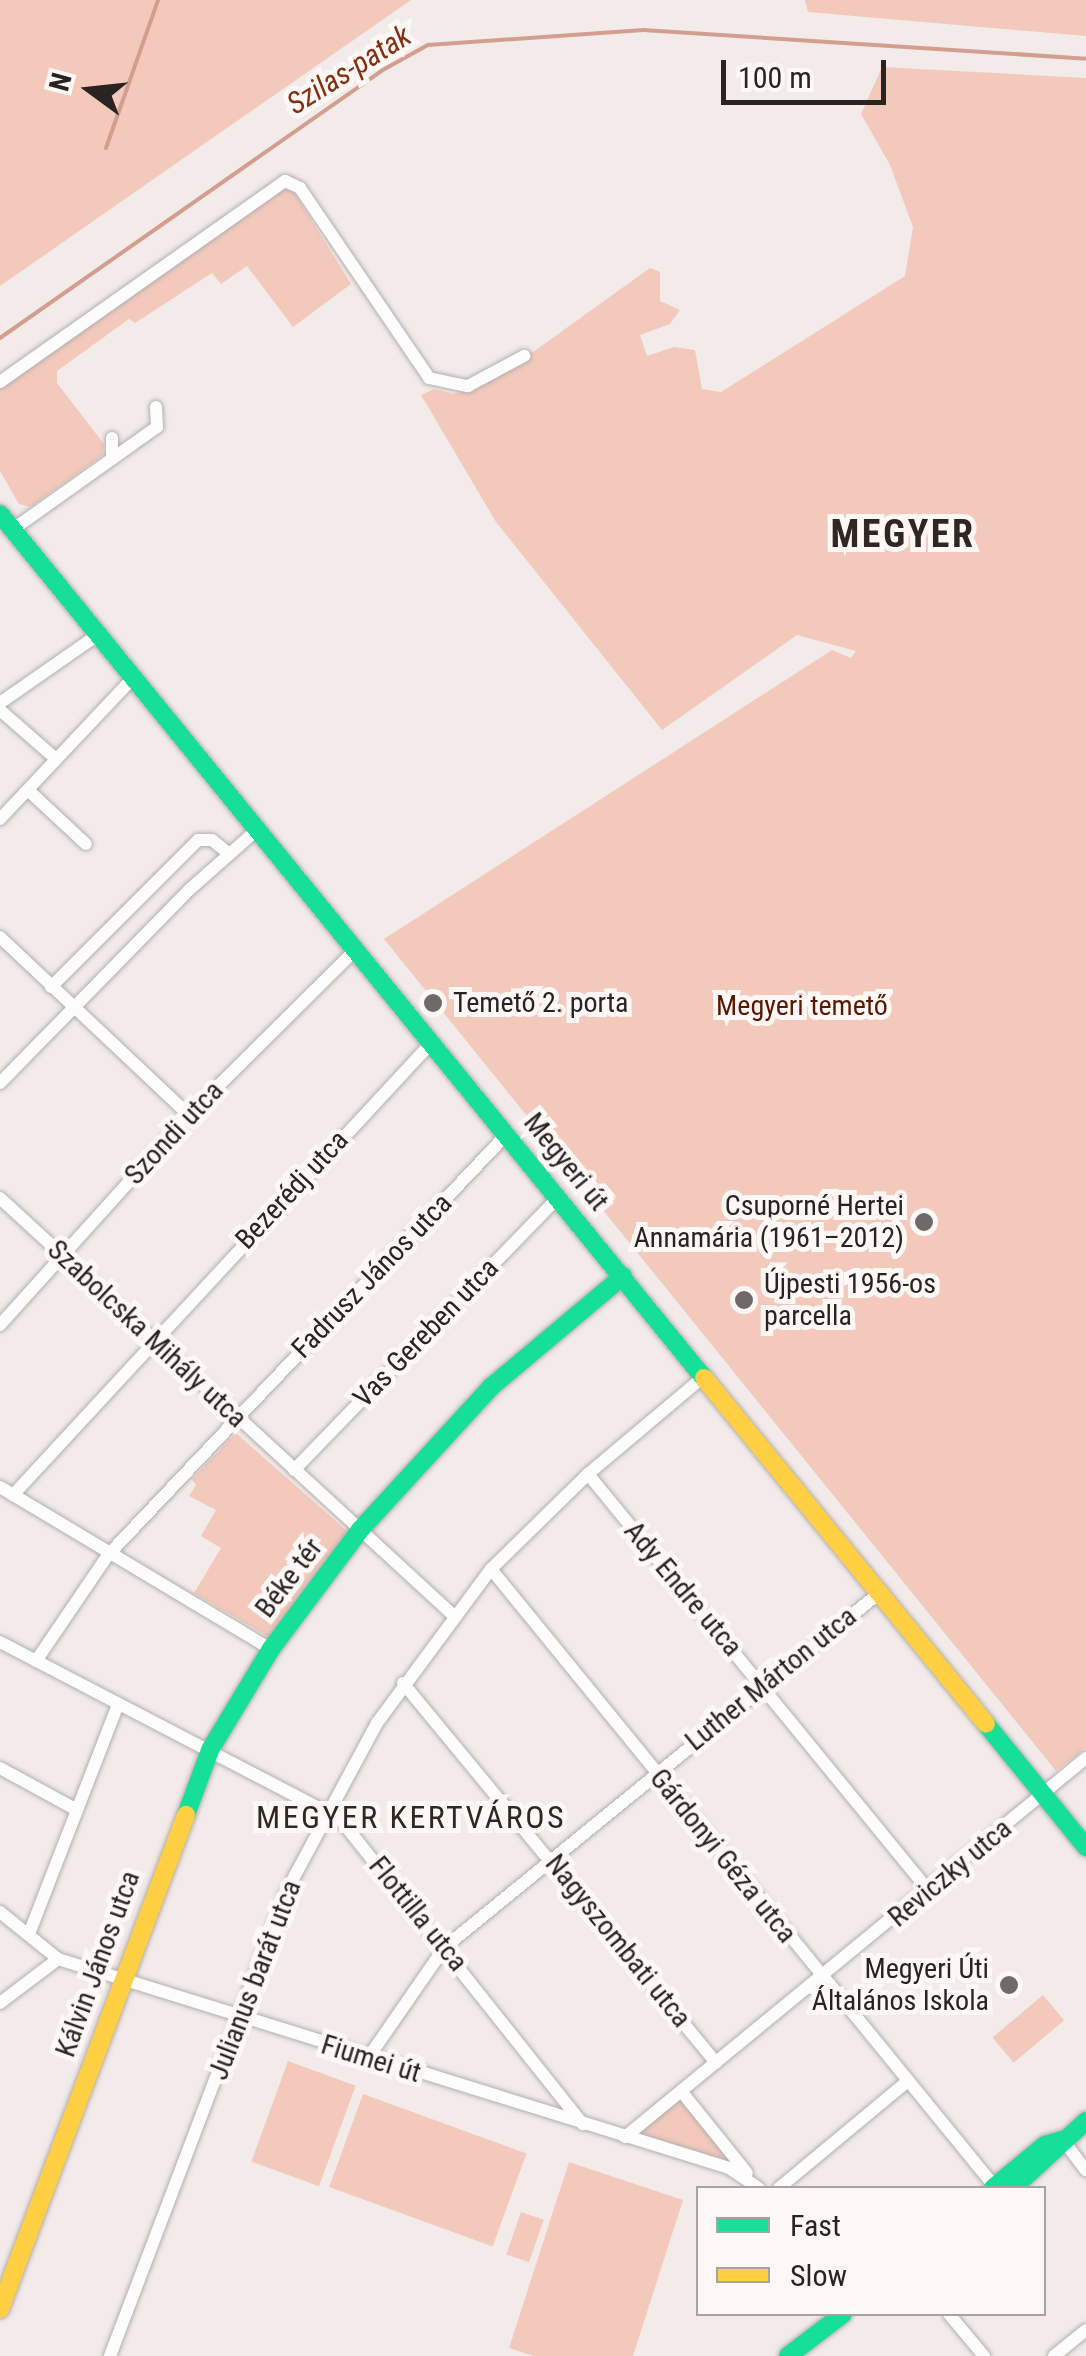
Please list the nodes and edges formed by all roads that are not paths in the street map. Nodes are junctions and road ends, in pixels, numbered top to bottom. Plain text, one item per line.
1 (524, 356) dead end
2 (0, 382) edge
3 (156, 407) dead end
4 (112, 438) dead end
5 (112, 459) junction
6 (0, 514) edge
7 (12, 530) junction
8 (99, 634) junction
9 (134, 677) junction
10 (0, 706) edge
11 (56, 759) junction
12 (28, 790) junction
13 (0, 818) edge
14 (258, 830) junction
15 (86, 844) dead end
16 (229, 854) junction
17 (0, 937) edge
18 (356, 949) junction
19 (51, 987) junction
20 (73, 1007) junction
21 (432, 1042) junction
22 (0, 1084) edge
23 (188, 1115) junction
24 (507, 1134) junction
25 (559, 1197) junction
26 (0, 1198) edge
27 (62, 1255) junction
28 (623, 1276) junction
29 (0, 1325) edge
30 (152, 1338) junction
31 (704, 1377) junction
32 (238, 1417) junction
33 (294, 1470) junction
34 (588, 1474) junction
35 (0, 1488) edge
36 (13, 1496) junction
37 (360, 1530) junction
38 (108, 1555) junction
39 (491, 1569) junction
40 (878, 1594) junction
41 (452, 1614) junction
42 (0, 1642) edge
43 (271, 1649) junction
44 (36, 1661) junction
45 (404, 1683) junction
46 (764, 1686) junction
47 (118, 1704) junction
48 (210, 1750) junction
49 (1086, 1758) edge
50 (0, 1768) edge
51 (656, 1772) junction
52 (1042, 1794) junction
53 (77, 1810) junction
54 (326, 1810) junction
55 (1086, 1847) edge
56 (552, 1858) junction
57 (929, 1890) junction
58 (0, 1912) edge
59 (29, 1934) junction
60 (446, 1947) junction
61 (58, 1959) junction
62 (822, 1978) junction
63 (121, 1982) junction
64 (1, 2004) edge
65 (240, 2019) junction
66 (368, 2058) junction
67 (716, 2063) junction
68 (908, 2081) junction
69 (682, 2091) junction
70 (1086, 2121) edge
71 (582, 2124) junction
72 (625, 2137) junction
73 (1062, 2140) junction
74 (1086, 2170) edge
75 (757, 2186) edge
76 (781, 2186) edge
77 (999, 2186) edge
78 (1004, 2186) edge
79 (0, 2309) edge
80 (839, 2316) edge
81 (857, 2316) edge
82 (951, 2316) edge
83 (1086, 2330) edge
84 (110, 2356) edge
85 (788, 2356) edge
86 (807, 2356) edge
87 (984, 2356) edge
88 (1054, 2356) edge

1 - 2 street
3 - 5 street
4 - 5 street
5 - 7 street
6 - 7 main road, Megyeri út
7 - 8 main road, Megyeri út
8 - 9 main road, Megyeri út
8 - 10 street
9 - 11 street
9 - 14 main road, Megyeri út
10 - 11 street
11 - 12 street
12 - 13 street
12 - 15 street
14 - 16 street
14 - 18 main road, Megyeri út
16 - 19 street
16 - 20 street
17 - 19 street
18 - 21 main road, Megyeri út
18 - 23 street, Szondi utca
19 - 20 street
20 - 22 street
20 - 23 street
21 - 24 main road, Megyeri út
21 - 30 street, Bezerédj utca
23 - 27 street, Szondi utca
24 - 25 main road, Megyeri út
24 - 32 street, Fadrusz János utca
25 - 28 main road, Megyeri út
25 - 33 street, Vas Gereben utca
26 - 27 street, Szabolcska Mihály utca
27 - 29 street, Szondi utca
27 - 30 street, Szabolcska Mihály utca
28 - 31 main road, Megyeri út
28 - 37 main road
30 - 32 street, Szabolcska Mihály utca
30 - 36 street, Bezerédj utca
31 - 34 street, Julianus barát utca
31 - 40 main road, Megyeri út
32 - 33 street, Szabolcska Mihály utca
32 - 38 street
33 - 37 street, Béke tér
34 - 39 street, Julianus barát utca
34 - 46 street, Ady Endre utca
35 - 36 street, Béke tér
36 - 38 street, Béke tér
37 - 41 street
37 - 43 main road, Béke tér
38 - 43 street, Béke tér
38 - 44 street
39 - 41 street, Julianus barát utca
39 - 51 street, Gárdonyi Géza utca
40 - 46 street, Luther Márton utca
40 - 52 main road, Megyeri út
41 - 45 street, Julianus barát utca
42 - 44 street, Flottilla utca
43 - 48 main road, Kálvin János utca
44 - 47 street, Flottilla utca
45 - 54 street, Julianus barát utca
45 - 56 street, Nagyszombati utca
46 - 51 street, Luther Márton utca
46 - 57 street, Ady Endre utca
47 - 48 street, Flottilla utca
47 - 53 street
48 - 54 street, Flottilla utca
48 - 63 main road, Kálvin János utca
49 - 52 street, Reviczky utca
50 - 53 street
51 - 56 street, Luther Márton utca
51 - 62 street, Gárdonyi Géza utca
52 - 55 main road, Megyeri út
52 - 57 street, Reviczky utca
53 - 59 street
54 - 60 street, Flottilla utca
54 - 65 street, Julianus barát utca
56 - 60 street, Luther Márton utca
56 - 67 street, Nagyszombati utca
57 - 62 street, Reviczky utca
58 - 59 street, Fiumei út
59 - 61 street, Fiumei út
60 - 66 street, Luther Márton utca
60 - 71 street, Flottilla utca
61 - 63 street, Fiumei út
61 - 64 street
62 - 67 street, Reviczky utca
62 - 68 street, Gárdonyi Géza utca
63 - 65 street, Fiumei út
63 - 79 main road, Kálvin János utca
65 - 66 street, Fiumei út
65 - 84 street, Julianus barát utca
66 - 71 street, Fiumei út
67 - 69 street, Reviczky utca
68 - 76 street
68 - 77 street, Gárdonyi Géza utca
69 - 72 street, Reviczky utca
69 - 75 street, Fiumei út
70 - 73 main road
71 - 72 street, Fiumei út
72 - 75 street, Fiumei út
73 - 74 street
73 - 78 main road
80 - 85 main road
81 - 86 main road
82 - 87 street
83 - 88 street

